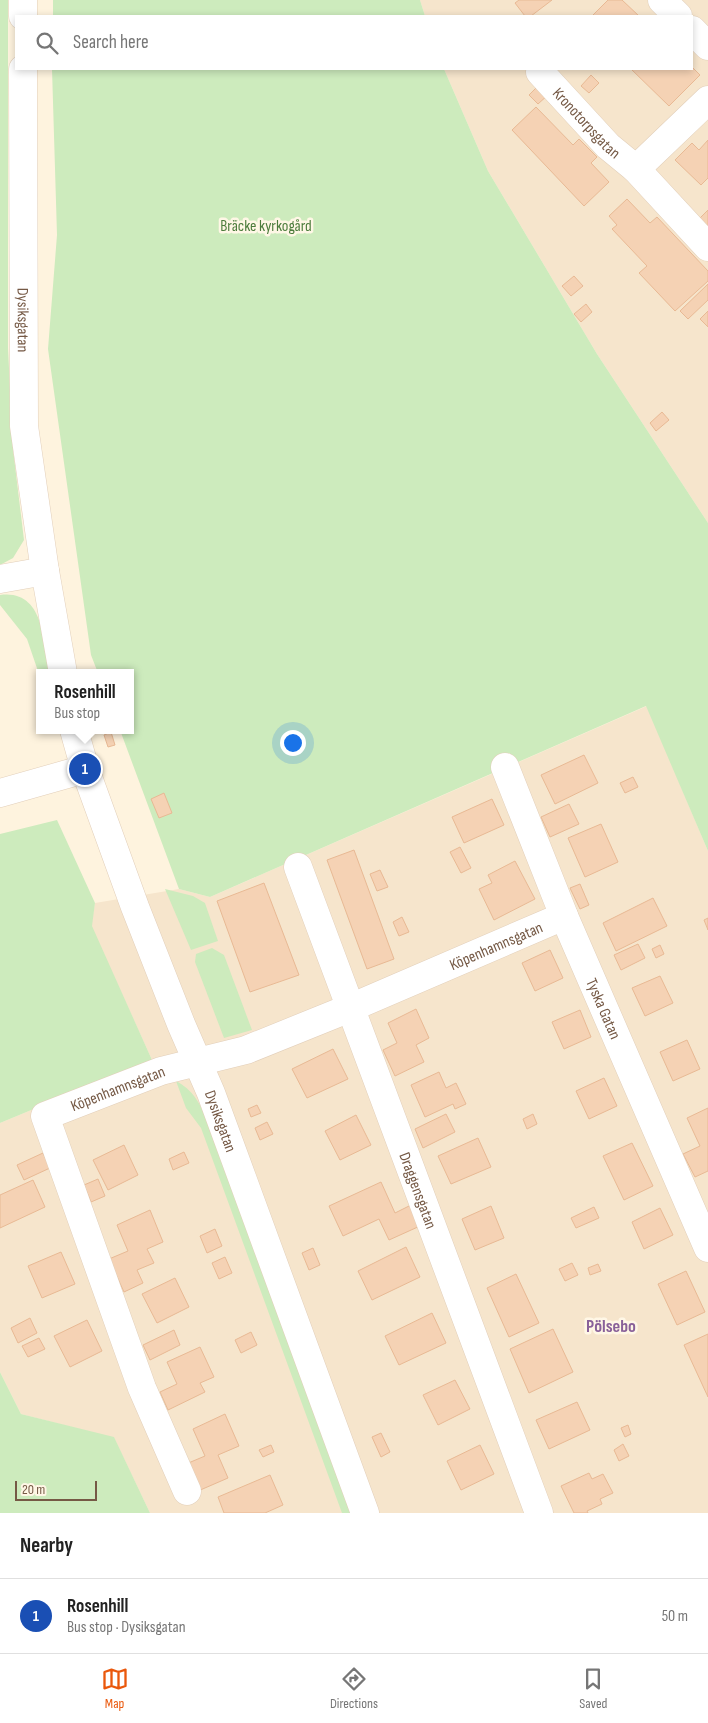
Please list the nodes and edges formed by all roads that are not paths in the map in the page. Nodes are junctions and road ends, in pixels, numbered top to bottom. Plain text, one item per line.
1 (23, 0) edge
2 (662, 0) edge
3 (23, 15) edge
4 (677, 15) edge
5 (693, 31) edge
6 (708, 46) edge
7 (23, 70) edge
8 (540, 72) dead end
9 (708, 100) edge
10 (636, 169) junction
11 (708, 247) edge
12 (45, 571) junction
13 (0, 579) edge
14 (62, 669) edge
15 (75, 734) edge
16 (505, 767) dead end
17 (85, 770) junction
18 (0, 793) edge
19 (298, 867) dead end
20 (564, 916) junction
21 (350, 1008) junction
22 (198, 1062) junction
23 (708, 1248) edge
24 (187, 1491) dead end
25 (366, 1513) edge
26 (539, 1513) edge

1 - 3 street
2 - 4 street
5 - 6 street
7 - 12 street, Dysiksgatan
8 - 10 street, Kronotorpsgatan
9 - 10 street, Kronotorpsgatan
10 - 11 street, Kronotorpsgatan
12 - 13 street
12 - 14 street, Dysiksgatan
15 - 17 street, Dysiksgatan
16 - 20 street, Tyska Gatan
17 - 18 street
17 - 22 street, Dysiksgatan
19 - 21 street, Draggensgatan
20 - 21 street, Köpenhamnsgatan
20 - 23 street, Tyska Gatan
21 - 22 street, Köpenhamnsgatan
21 - 26 street, Draggensgatan
22 - 24 street, Köpenhamnsgatan
22 - 25 street, Dysiksgatan

